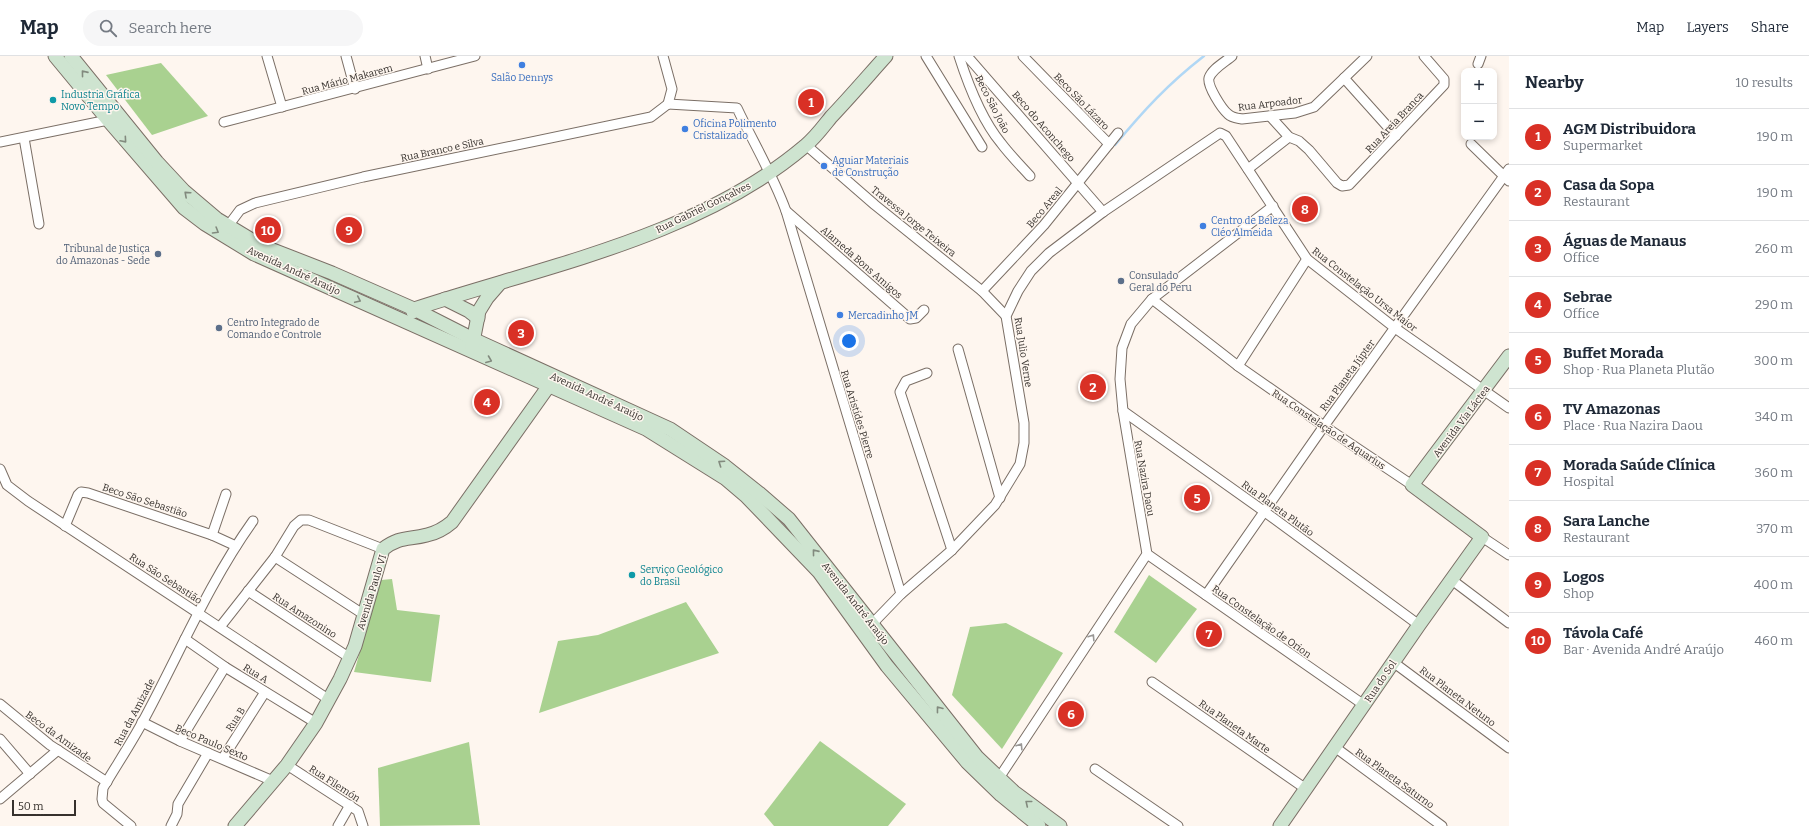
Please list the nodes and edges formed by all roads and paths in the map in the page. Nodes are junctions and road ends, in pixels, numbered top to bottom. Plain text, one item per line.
1 (55, 56) edge
2 (71, 56) edge
3 (267, 56) edge
4 (346, 56) edge
5 (425, 56) edge
6 (475, 56) edge
7 (663, 56) edge
8 (886, 56) edge
9 (926, 56) edge
10 (959, 56) edge
11 (967, 56) edge
12 (1023, 56) edge
13 (1232, 56) edge
14 (1367, 56) edge
15 (1424, 56) edge
16 (428, 69) junction
17 (1344, 78) junction
18 (355, 89) junction
19 (668, 104) junction
20 (282, 107) junction
21 (1270, 116) junction
22 (108, 120) junction
23 (224, 122) dead end
24 (1118, 133) dead end
25 (1226, 136) joint
26 (1396, 136) junction
27 (1288, 137) junction
28 (24, 138) junction
29 (0, 142) edge
30 (1109, 144) junction
31 (1471, 144) dead end
32 (806, 145) junction
33 (982, 147) dead end
34 (1248, 169) junction
35 (769, 174) junction
36 (1507, 175) edge
37 (1030, 176) dead end
38 (1078, 182) junction
39 (1273, 206) junction
40 (786, 211) junction
41 (1104, 212) junction
42 (39, 224) dead end
43 (228, 226) junction
44 (1307, 259) junction
45 (500, 283) junction
46 (982, 291) junction
47 (445, 299) junction
48 (1152, 299) junction
49 (414, 309) junction
50 (924, 310) dead end
51 (1006, 316) junction
52 (478, 318) junction
53 (408, 323) junction
54 (1395, 328) junction
55 (475, 340) junction
56 (958, 349) dead end
57 (470, 352) junction
58 (1509, 356) edge
59 (1238, 366) junction
60 (927, 373) dead end
61 (552, 381) junction
62 (1484, 390) junction
63 (1509, 408) edge
64 (1123, 411) junction
65 (1324, 426) junction
66 (0, 470) edge
67 (2, 483) edge
68 (1412, 486) junction
69 (226, 494) dead end
70 (1000, 498) junction
71 (1265, 512) junction
72 (253, 521) dead end
73 (65, 526) junction
74 (212, 535) junction
75 (1482, 537) junction
76 (236, 546) junction
77 (383, 549) junction
78 (952, 550) junction
79 (1147, 554) junction
80 (1509, 555) edge
81 (275, 557) junction
82 (1452, 580) junction
83 (248, 591) junction
84 (901, 594) junction
85 (1206, 595) junction
86 (198, 612) junction
87 (364, 614) junction
88 (873, 623) junction
89 (1509, 623) edge
90 (1419, 625) junction
91 (220, 627) junction
92 (185, 639) junction
93 (350, 658) junction
94 (1393, 662) junction
95 (225, 667) junction
96 (1152, 682) dead end
97 (265, 692) junction
98 (328, 699) junction
99 (0, 704) edge
100 (1364, 705) junction
101 (142, 722) junction
102 (316, 723) junction
103 (0, 738) edge
104 (180, 741) junction
105 (1336, 748) junction
106 (1509, 748) edge
107 (58, 750) junction
108 (208, 753) junction
109 (223, 758) junction
110 (287, 765) junction
111 (1095, 770) dead end
112 (30, 774) junction
113 (999, 778) junction
114 (273, 781) junction
115 (107, 782) junction
116 (1306, 789) junction
117 (0, 799) edge
118 (350, 805) junction
119 (131, 826) edge
120 (172, 826) edge
121 (235, 826) edge
122 (338, 826) edge
123 (363, 826) edge
124 (1039, 826) edge
125 (1060, 826) edge
126 (1178, 826) edge
127 (1280, 826) edge
128 (1442, 826) edge

1 - 22 main road, Avenida André Araújo
43 -> 2 main road, Avenida André Araújo
3 - 20 street
4 - 18 street
5 - 16 street
6 - 16 street, Rua Mário Makarem
7 - 19 street
8 - 32 main road, Rua Gabriel Gonçalves
9 - 33 street
10 - 37 street, Beco São João
11 - 38 street, Beco do Aconchego
12 - 30 street, Beco São Lázaro
13 - 21 street, Rua Arpoador
14 - 17 street, Rua Arpoador
15 - 26 street, Rua Areia Branca
16 - 18 street, Rua Mário Makarem
17 - 21 street, Rua Arpoador
17 - 26 street
18 - 20 street, Rua Mário Makarem
19 - 35 street, Rua Aristídes Pierre
19 - 43 street, Rua Branco e Silva
20 - 23 street, Rua Mário Makarem
21 - 27 street
22 - 28 street
22 -> 53 main road, Avenida André Araújo
24 - 30 street, Beco Areal
25 - 34 street, Rua Constelação Ursa Maior
25 - 41 street, Rua Julio Verne
26 - 27 street, Rua Areia Branca
27 - 34 street
28 - 29 street
28 - 42 street
30 - 38 street, Beco Areal
31 - 36 street
32 - 35 main road, Rua Gabriel Gonçalves
32 - 46 street, Travessa Jorge Teixeira
34 - 39 street, Rua Constelação Ursa Maior
35 - 40 street, Rua Aristídes Pierre
35 - 45 main road, Rua Gabriel Gonçalves
36 - 54 street, Rua Planeta Júpter
38 - 41 street, Beco do Aconchego
38 - 46 street, Beco Areal
39 - 44 street, Rua Constelação Ursa Maior
39 - 48 street, Rua Nazira Daou
40 - 50 street, Alameda Bons Amigos
40 - 84 street, Rua Aristídes Pierre
41 - 51 street, Rua Julio Verne
43 - 49 main road, Avenida André Araújo
44 - 54 street, Rua Constelação Ursa Maior
44 - 59 street
45 - 47 main road, Rua Gabriel Gonçalves
45 - 52 main road
46 - 51 street, Travessa Jorge Teixeira
47 - 49 main road, Rua Gabriel Gonçalves
47 - 52 main road
48 - 59 street, Rua Constelação de Aquarius
48 - 64 street, Rua Nazira Daou
49 - 53 main road
49 - 55 main road, Avenida André Araújo
51 - 70 street, Rua Julio Verne
52 - 55 main road
53 - 57 main road, Avenida André Araújo
54 - 62 street, Rua Constelação Ursa Maior
54 - 65 street, Rua Planeta Júpter
55 - 57 main road
55 - 61 main road, Avenida André Araújo
56 - 70 street
57 -> 61 main road, Avenida André Araújo
58 - 62 main road, Avenida Vía Láctea
59 - 65 street, Rua Constelação de Aquarius
60 - 78 street
61 - 77 main road, Avenida Paulo VI
88 -> 61 main road, Avenida André Araújo
61 - 124 main road, Avenida André Araújo
62 - 63 street, Rua Constelação Ursa Maior
62 - 68 main road, Avenida Vía Láctea
64 - 71 street, Rua Planeta Plutão
64 - 79 street, Rua Nazira Daou
65 - 68 street, Rua Constelação de Aquarius
65 - 71 street, Rua Planeta Júpter
66 - 67 street, Rua São Sebastião
67 - 73 street, Rua São Sebastião
68 - 75 main road, Rua Constelação de Aquarius
69 - 74 street
70 - 78 street, Rua Julio Verne
71 - 85 street, Rua Planeta Júpter
71 - 90 street, Rua Planeta Plutão
72 - 76 street
73 - 74 street, Beco São Sebastião
73 - 86 street, Rua São Sebastião
74 - 76 street, Beco São Sebastião
75 - 80 street, Rua Constelação de Aquarius
75 - 82 main road, Rua do Sol
76 - 86 street
77 - 81 street
77 - 87 main road, Avenida Paulo VI
78 - 84 street, Rua Julio Verne
79 - 85 street, Rua Constelação de Orion
113 -> 79 street
81 - 83 street
81 - 87 street
82 - 89 street
82 - 90 main road, Rua do Sol
83 - 91 street
83 - 93 street, Rua Amazonino
84 - 88 street, Rua Julio Verne
85 - 100 street, Rua Constelação de Orion
86 - 91 street, Rua São Sebastião
86 - 92 street, Rua da Amizade
87 - 93 main road, Avenida Paulo VI
113 -> 88 main road, Avenida André Araújo
90 - 94 main road, Rua do Sol
91 - 98 street, Rua São Sebastião
92 - 95 street, Rua A
92 - 101 street, Rua da Amizade
93 - 98 main road, Avenida Paulo VI
94 - 100 main road, Rua do Sol
94 - 106 street, Rua Planeta Netuno
95 - 97 street, Rua A
95 - 104 street
96 - 116 street, Rua Planeta Marte
97 - 102 street, Rua A
97 - 109 street, Rua B
98 - 102 main road, Avenida Paulo VI
99 - 107 street, Beco da Amizade
100 - 105 main road, Rua do Sol
101 - 104 street, Beco Paulo Sexto
101 - 115 street, Rua da Amizade
102 - 110 main road, Avenida Paulo VI
103 - 112 street
104 - 108 street, Beco Paulo Sexto
105 - 116 main road, Rua do Sol
105 - 128 street, Rua Planeta Saturno
107 - 112 street
107 - 115 street, Beco da Amizade
108 - 109 street, Beco Paulo Sexto
108 - 120 street
109 - 114 street, Beco Paulo Sexto
110 - 114 main road, Avenida Paulo VI
110 - 118 street, Rua Filemón
111 - 126 street
112 - 117 street
125 -> 113 main road, Avenida André Araújo
114 - 121 main road, Avenida Paulo VI
115 - 119 street, Rua da Amizade
116 - 127 main road, Rua do Sol
118 - 122 street
118 - 123 street, Rua Filemón

